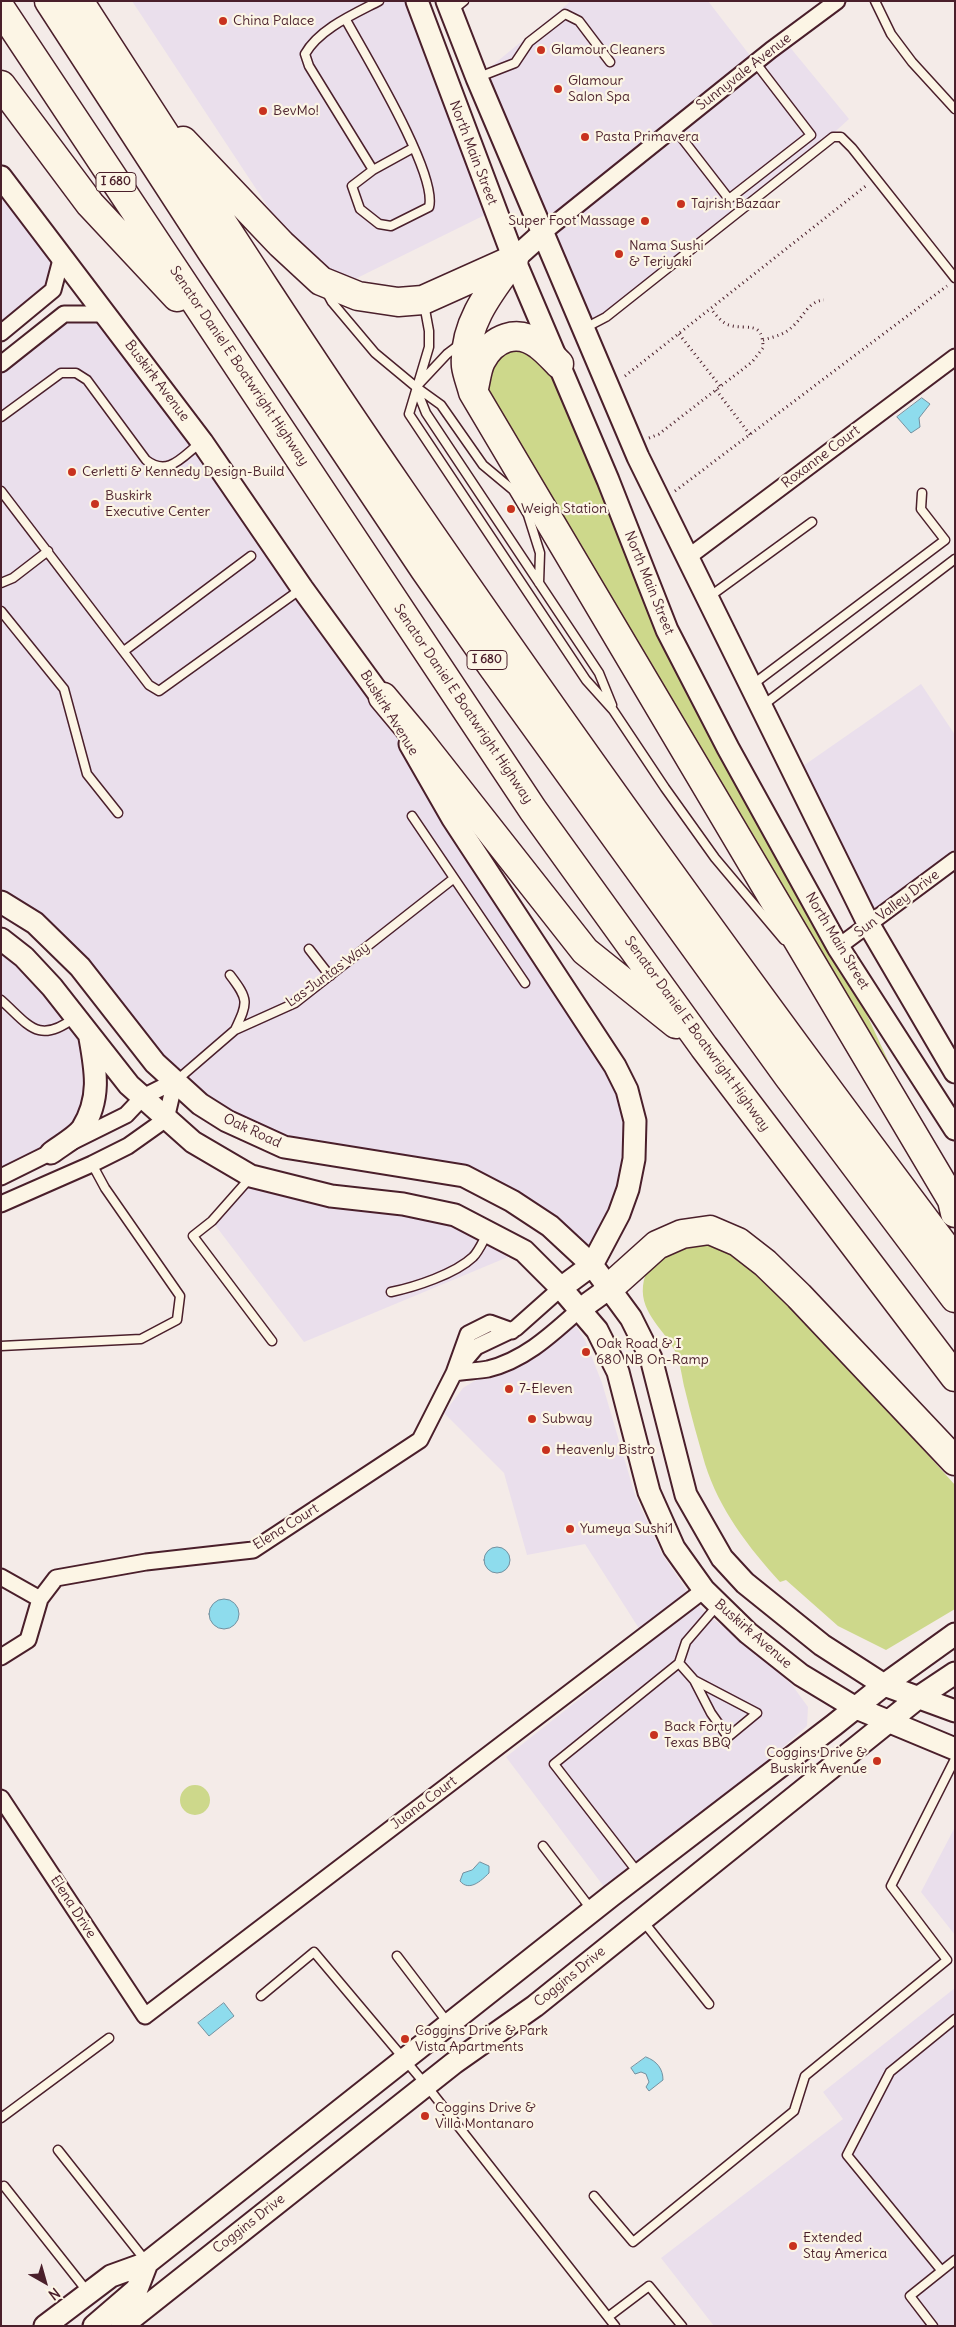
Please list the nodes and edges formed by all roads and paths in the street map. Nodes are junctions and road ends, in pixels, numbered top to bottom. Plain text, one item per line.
1 (49, 1) edge
2 (79, 1) edge
3 (379, 1) edge
4 (417, 1) edge
5 (837, 1) edge
6 (875, 1) edge
7 (455, 5) edge
8 (1, 9) edge
9 (346, 20) junction
10 (610, 62) dead end
11 (755, 62) junction
12 (477, 78) junction
13 (1, 85) edge
14 (140, 97) junction
15 (955, 109) edge
16 (674, 128) junction
17 (413, 148) junction
18 (373, 170) junction
19 (1, 177) edge
20 (875, 178) junction
21 (543, 233) junction
22 (62, 256) junction
23 (514, 260) junction
24 (955, 279) edge
25 (321, 281) junction
26 (423, 300) junction
27 (824, 300) dead end
28 (711, 309) junction
29 (106, 314) junction
30 (583, 329) junction
31 (1, 333) edge
32 (680, 334) junction
33 (468, 338) junction
34 (763, 340) junction
35 (231, 355) junction
36 (955, 356) edge
37 (1, 364) edge
38 (559, 364) junction
39 (606, 384) junction
40 (720, 386) junction
41 (416, 387) junction
42 (716, 390) junction
43 (473, 392) junction
44 (1, 417) edge
45 (751, 436) junction
46 (202, 442) junction
47 (632, 445) junction
48 (1, 490) edge
49 (922, 492) dead end
50 (658, 498) junction
51 (812, 522) dead end
52 (48, 551) junction
53 (251, 556) dead end
54 (687, 558) junction
55 (955, 559) edge
56 (1, 583) edge
57 (539, 583) junction
58 (302, 588) junction
59 (707, 598) junction
60 (1, 611) edge
61 (124, 651) junction
62 (751, 686) junction
63 (383, 697) junction
64 (761, 707) junction
65 (613, 710) junction
66 (118, 813) dead end
67 (412, 816) dead end
68 (955, 860) edge
69 (454, 879) junction
70 (1, 902) edge
71 (869, 925) junction
72 (3, 943) edge
73 (790, 947) dead end
74 (838, 947) junction
75 (309, 949) dead end
76 (796, 953) dead end
77 (230, 975) dead end
78 (330, 976) junction
79 (525, 983) dead end
80 (827, 986) junction
81 (1, 1000) edge
82 (75, 1017) junction
83 (235, 1030) junction
84 (89, 1036) junction
85 (704, 1047) junction
86 (953, 1064) edge
87 (175, 1081) junction
88 (143, 1097) junction
89 (166, 1119) junction
90 (955, 1129) edge
91 (51, 1153) junction
92 (92, 1164) junction
93 (251, 1176) junction
94 (1, 1177) edge
95 (1, 1204) edge
96 (955, 1213) edge
97 (488, 1232) junction
98 (955, 1260) edge
99 (592, 1265) junction
100 (561, 1288) junction
101 (608, 1289) junction
102 (391, 1292) dead end
103 (955, 1298) edge
104 (579, 1310) junction
105 (272, 1341) dead end
106 (1, 1346) edge
107 (454, 1373) junction
108 (955, 1376) edge
109 (955, 1461) edge
110 (1, 1577) edge
111 (711, 1597) junction
112 (40, 1598) junction
113 (955, 1634) edge
114 (1, 1657) edge
115 (679, 1663) junction
116 (955, 1673) edge
117 (694, 1680) junction
118 (884, 1684) junction
119 (919, 1697) junction
120 (854, 1707) junction
121 (955, 1711) edge
122 (890, 1722) junction
123 (955, 1749) edge
124 (955, 1759) edge
125 (1, 1798) edge
126 (543, 1846) dead end
127 (639, 1874) junction
128 (592, 1911) junction
129 (642, 1920) junction
130 (397, 1956) dead end
131 (260, 1996) dead end
132 (709, 2004) dead end
133 (145, 2016) joint
134 (955, 2019) edge
135 (449, 2025) junction
136 (109, 2038) dead end
137 (404, 2060) junction
138 (426, 2085) junction
139 (1, 2118) edge
140 (58, 2150) dead end
141 (4, 2186) dead end
142 (594, 2196) dead end
143 (955, 2260) edge
144 (147, 2263) junction
145 (942, 2270) junction
146 (88, 2293) junction
147 (608, 2317) junction
148 (125, 2320) edge
149 (45, 2326) edge
150 (94, 2326) edge
151 (615, 2326) edge
152 (682, 2326) edge
153 (933, 2326) edge

1 - 103 highway, I 680
2 - 14 highway, I 680
3 - 9 lane
4 - 23 main road, North Main Street
5 - 11 street, Sunnyvale Avenue
6 - 15 lane
7 - 12 main road
8 - 35 highway, Senator Daniel E Boatwright Highway / I 680
9 - 17 lane
9 - 18 lane
10 - 12 lane
11 - 16 street, Sunnyvale Avenue
11 - 16 lane
12 - 21 main road
13 - 35 highway
14 - 25 highway
14 - 98 highway, I 680
16 - 21 street, Sunnyvale Avenue
17 - 18 lane
17 - 18 lane
19 - 22 main road, Buskirk Avenue
20 - 24 lane
20 - 28 path
20 - 30 lane
21 - 23 main road, Sunnyvale Avenue
21 - 30 main road
22 - 29 main road, Buskirk Avenue
22 - 31 street
23 - 26 highway
23 - 33 highway
23 - 38 main road, North Main Street
24 - 45 path
25 - 26 highway
25 - 41 lane
26 - 41 lane
27 - 34 path
28 - 32 path
28 - 34 path
29 - 37 street
29 - 46 main road, Buskirk Avenue
30 - 39 main road
32 - 39 path
32 - 40 path
33 - 41 lane
33 - 43 highway
34 - 40 path
35 - 85 highway, Senator Daniel E Boatwright Highway / I 680
36 - 54 street, Roxanne Court
38 - 43 highway
38 - 74 main road, North Main Street
39 - 47 main road
40 - 42 path
41 - 57 lane
41 - 57 lane
41 - 65 lane
42 - 45 path
42 - 47 path
43 - 80 highway
44 - 46 lane
45 - 50 path
46 - 58 main road, Buskirk Avenue
47 - 50 main road
48 - 52 lane
49 - 62 lane
50 - 54 main road
51 - 59 lane
52 - 56 lane
52 - 61 lane
53 - 61 lane
54 - 59 main road
55 - 64 lane
57 - 65 lane
58 - 61 lane
58 - 63 main road, Buskirk Avenue
59 - 62 main road
60 - 66 lane
62 - 64 main road
63 - 85 highway
63 - 99 main road, Buskirk Avenue
64 - 71 main road
65 - 73 lane
67 - 69 lane
68 - 71 street, Sun Valley Drive
69 - 78 lane, Las Juntas Way
69 - 79 lane
70 - 87 main road, Oak Road
71 - 74 street, Sun Valley Drive
71 - 86 main road
72 - 82 main road
74 - 90 main road, North Main Street
75 - 78 lane
76 - 80 lane
77 - 83 lane
78 - 83 lane, Las Juntas Way
80 - 96 highway
81 - 82 lane
82 - 84 main road
83 - 87 lane, Las Juntas Way
84 - 88 main road
84 - 91 main road
85 - 108 highway, Senator Daniel E Boatwright Highway / I 680
87 - 88 street, Las Juntas Way
87 - 89 street
87 - 99 main road, Oak Road
88 - 89 main road
88 - 91 street, Las Juntas Way
89 - 92 street
89 - 93 main road
91 - 94 street, Las Juntas Way
92 - 95 street
92 - 106 lane
93 - 97 main road
93 - 105 lane
97 - 100 main road
97 - 102 lane
99 - 100 main road, Buskirk Avenue
99 - 101 main road
100 - 104 main road, Buskirk Avenue
100 - 107 street, Elena Court
101 - 104 main road
101 - 109 highway
101 - 118 main road
104 - 107 street
104 - 111 main road, Buskirk Avenue
107 - 112 street, Elena Court
110 - 112 street
111 - 115 lane
111 - 120 main road, Buskirk Avenue
111 - 133 street, Juana Court
112 - 114 street
113 - 118 main road
115 - 117 lane
115 - 127 lane
116 - 119 main road, Coggins Drive
117 - 117 lane
118 - 119 main road
118 - 120 main road
119 - 121 main road
119 - 122 main road, Coggins Drive
120 - 122 main road, Buskirk Avenue
120 - 127 main road
122 - 123 main road, Buskirk Avenue
122 - 129 main road, Coggins Drive
124 - 142 lane
125 - 133 street, Elena Drive
126 - 128 lane
127 - 128 main road
128 - 135 main road
129 - 132 lane
129 - 138 main road, Coggins Drive
130 - 135 lane
131 - 137 lane
134 - 145 lane
135 - 137 main road
136 - 139 lane
137 - 138 lane
137 - 144 main road
138 - 147 lane
138 - 148 main road, Coggins Drive
140 - 144 lane
141 - 146 lane
143 - 145 lane
144 - 146 main road
144 - 148 main road, Coggins Drive
145 - 153 lane
146 - 149 main road
147 - 151 lane
147 - 152 lane
148 - 150 main road, Coggins Drive

